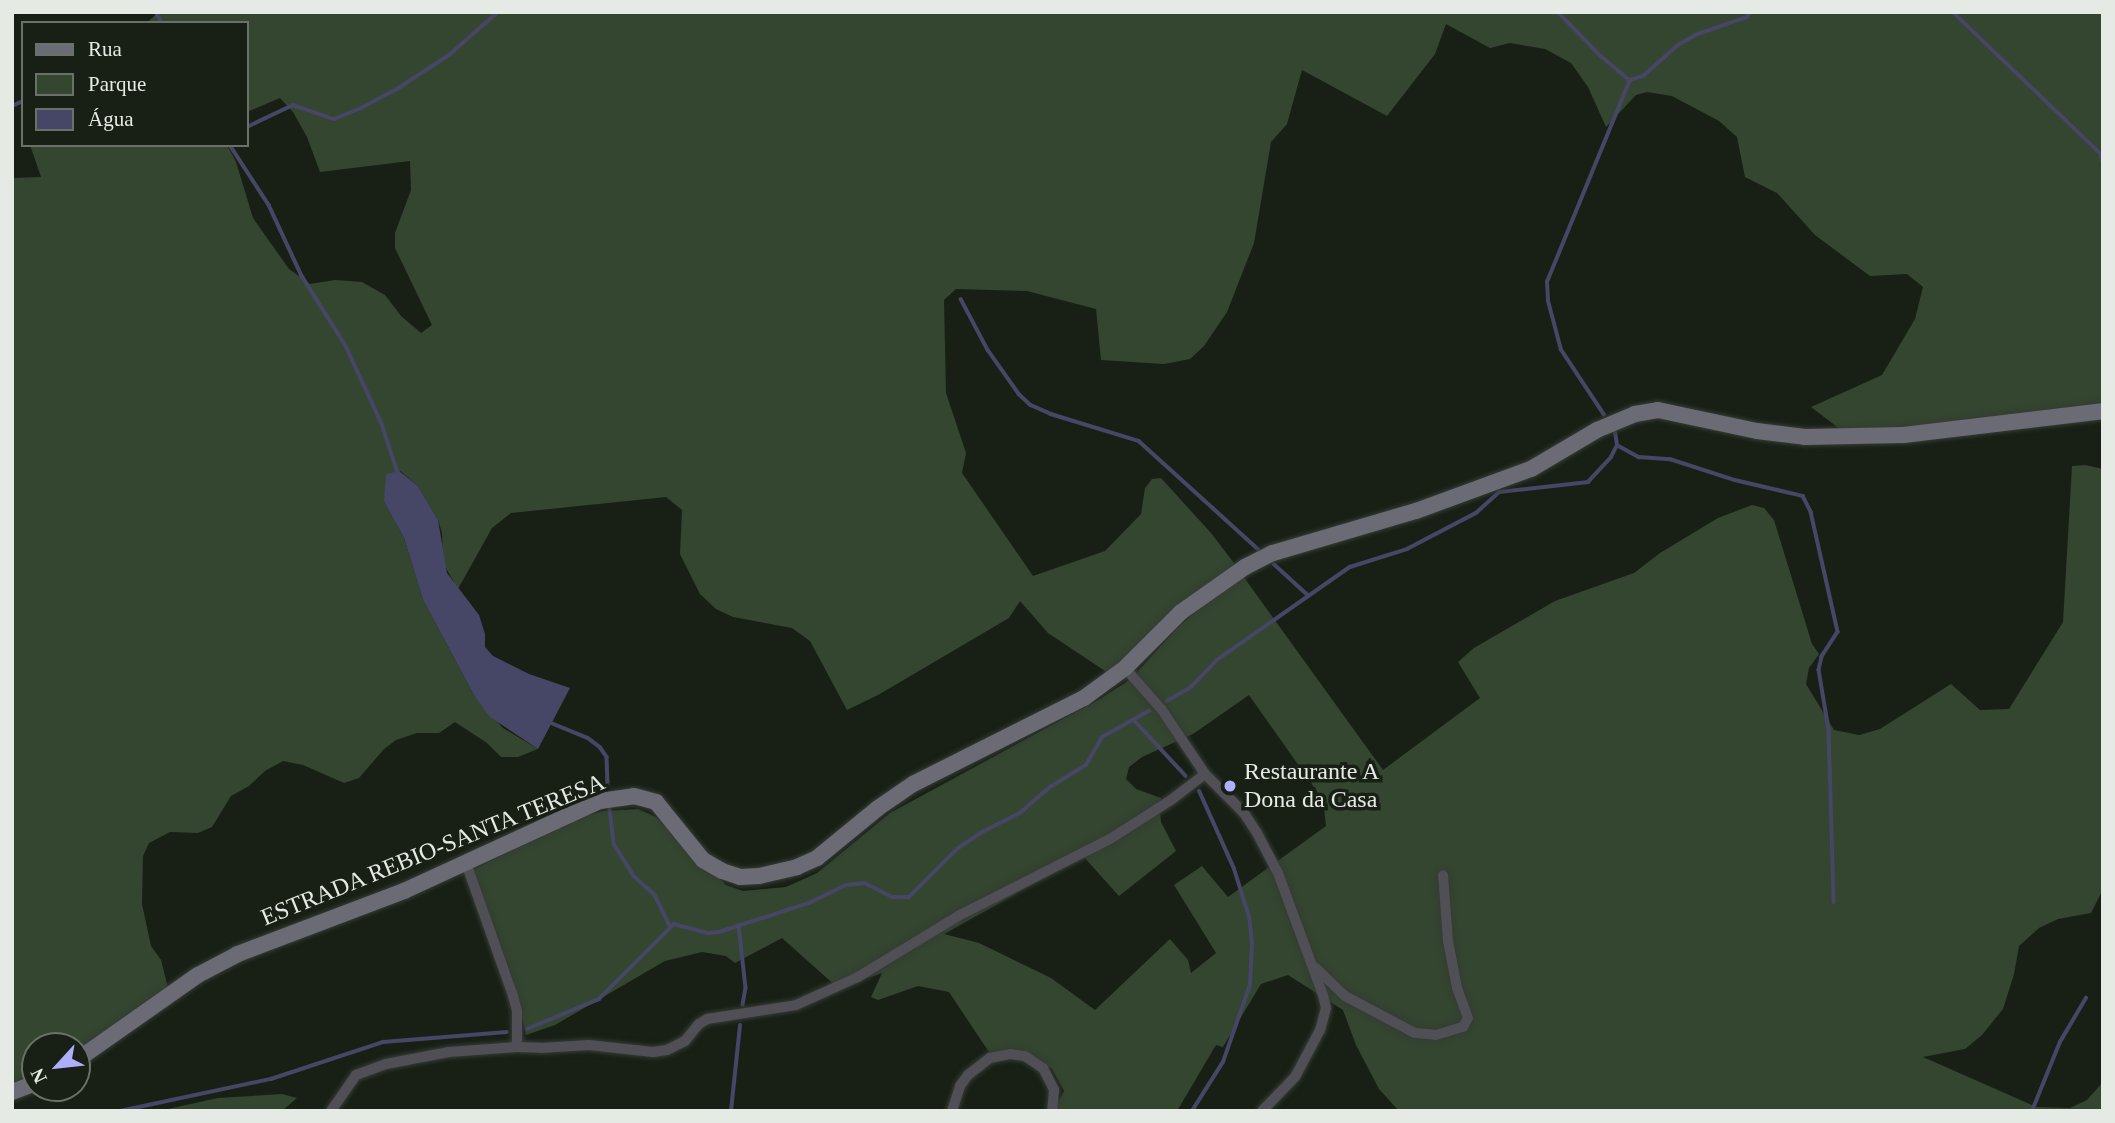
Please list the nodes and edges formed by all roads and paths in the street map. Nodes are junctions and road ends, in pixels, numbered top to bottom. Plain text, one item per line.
1 (2103, 411) edge
2 (1125, 668) junction
3 (1205, 774) junction
4 (466, 863) junction
5 (1443, 875) dead end
6 (1312, 964) junction
7 (517, 1047) junction
8 (91, 1050) edge
9 (331, 1111) edge
10 (952, 1111) edge
11 (1052, 1111) edge
12 (1262, 1111) edge

1 - 2 street, ESTRADA REBIO-SANTA TERESA
2 - 3 street
2 - 4 street, ESTRADA REBIO-SANTA TERESA
3 - 6 street
3 - 7 street
4 - 7 street
4 - 8 street, ESTRADA REBIO-SANTA TERESA
5 - 6 street
6 - 12 street
7 - 9 street
10 - 11 street

